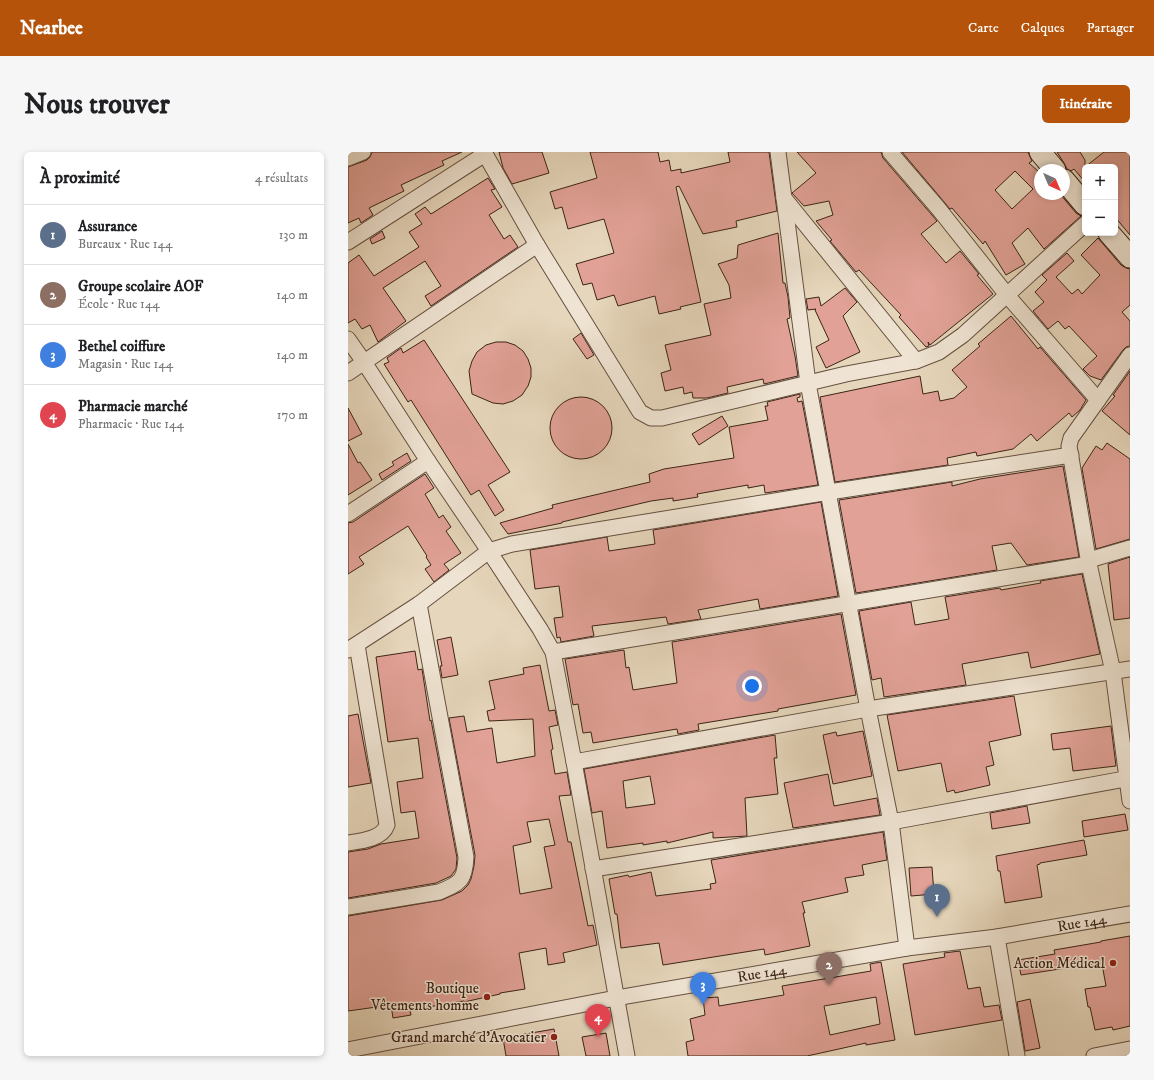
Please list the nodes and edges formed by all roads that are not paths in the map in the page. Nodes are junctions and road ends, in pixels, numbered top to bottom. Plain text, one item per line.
1 (363, 152) edge
2 (778, 152) edge
3 (890, 152) edge
4 (1040, 152) edge
5 (484, 153) edge
6 (348, 158) edge
7 (1051, 164) edge
8 (1070, 187) edge
9 (784, 198) junction
10 (1082, 201) edge
11 (1082, 227) edge
12 (1112, 236) edge
13 (348, 242) edge
14 (537, 245) junction
15 (1130, 257) edge
16 (1007, 295) junction
17 (348, 339) edge
18 (1130, 355) edge
19 (916, 361) junction
20 (364, 362) junction
21 (348, 373) edge
22 (808, 384) junction
23 (1098, 400) junction
24 (1071, 455) junction
25 (428, 461) junction
26 (829, 492) junction
27 (348, 514) edge
28 (1130, 548) edge
29 (489, 551) junction
30 (1089, 562) junction
31 (849, 603) junction
32 (419, 604) junction
33 (353, 647) edge
34 (553, 652) junction
35 (1130, 669) edge
36 (1113, 672) junction
37 (868, 709) junction
38 (574, 762) junction
39 (1128, 778) edge
40 (1130, 801) edge
41 (890, 822) junction
42 (348, 843) edge
43 (593, 869) junction
44 (348, 907) edge
45 (1130, 914) edge
46 (997, 937) junction
47 (908, 948) junction
48 (616, 998) junction
49 (1130, 1048) edge
50 (348, 1050) edge
51 (627, 1056) edge
52 (1017, 1056) edge
53 (1094, 1056) edge

1 - 6 street
2 - 9 street
3 - 16 street
4 - 7 street
5 - 13 street
5 - 14 street
8 - 10 street
9 - 19 street
9 - 22 street
11 - 16 street
12 - 15 street
14 - 20 street
14 - 22 street
16 - 19 street
16 - 23 street
17 - 20 street
18 - 23 street
19 - 22 street
20 - 21 street
20 - 25 street
22 - 26 street
23 - 24 street
24 - 26 street
24 - 30 street
25 - 27 street
25 - 29 street
26 - 29 street
26 - 31 street
28 - 30 street
29 - 32 street
29 - 34 street
30 - 31 street
30 - 36 street
31 - 34 street
31 - 37 street
32 - 33 street
32 - 44 street
33 - 42 street
34 - 38 street
35 - 36 street
36 - 37 street
36 - 39 street
37 - 38 street
37 - 41 street
38 - 43 street
39 - 40 street
39 - 41 street
41 - 43 street
41 - 47 street
43 - 48 street
45 - 46 street, Rue 144
46 - 47 street, Rue 144
46 - 52 street
47 - 48 street, Rue 144
48 - 50 street, Rue 144
48 - 51 street
49 - 53 street

